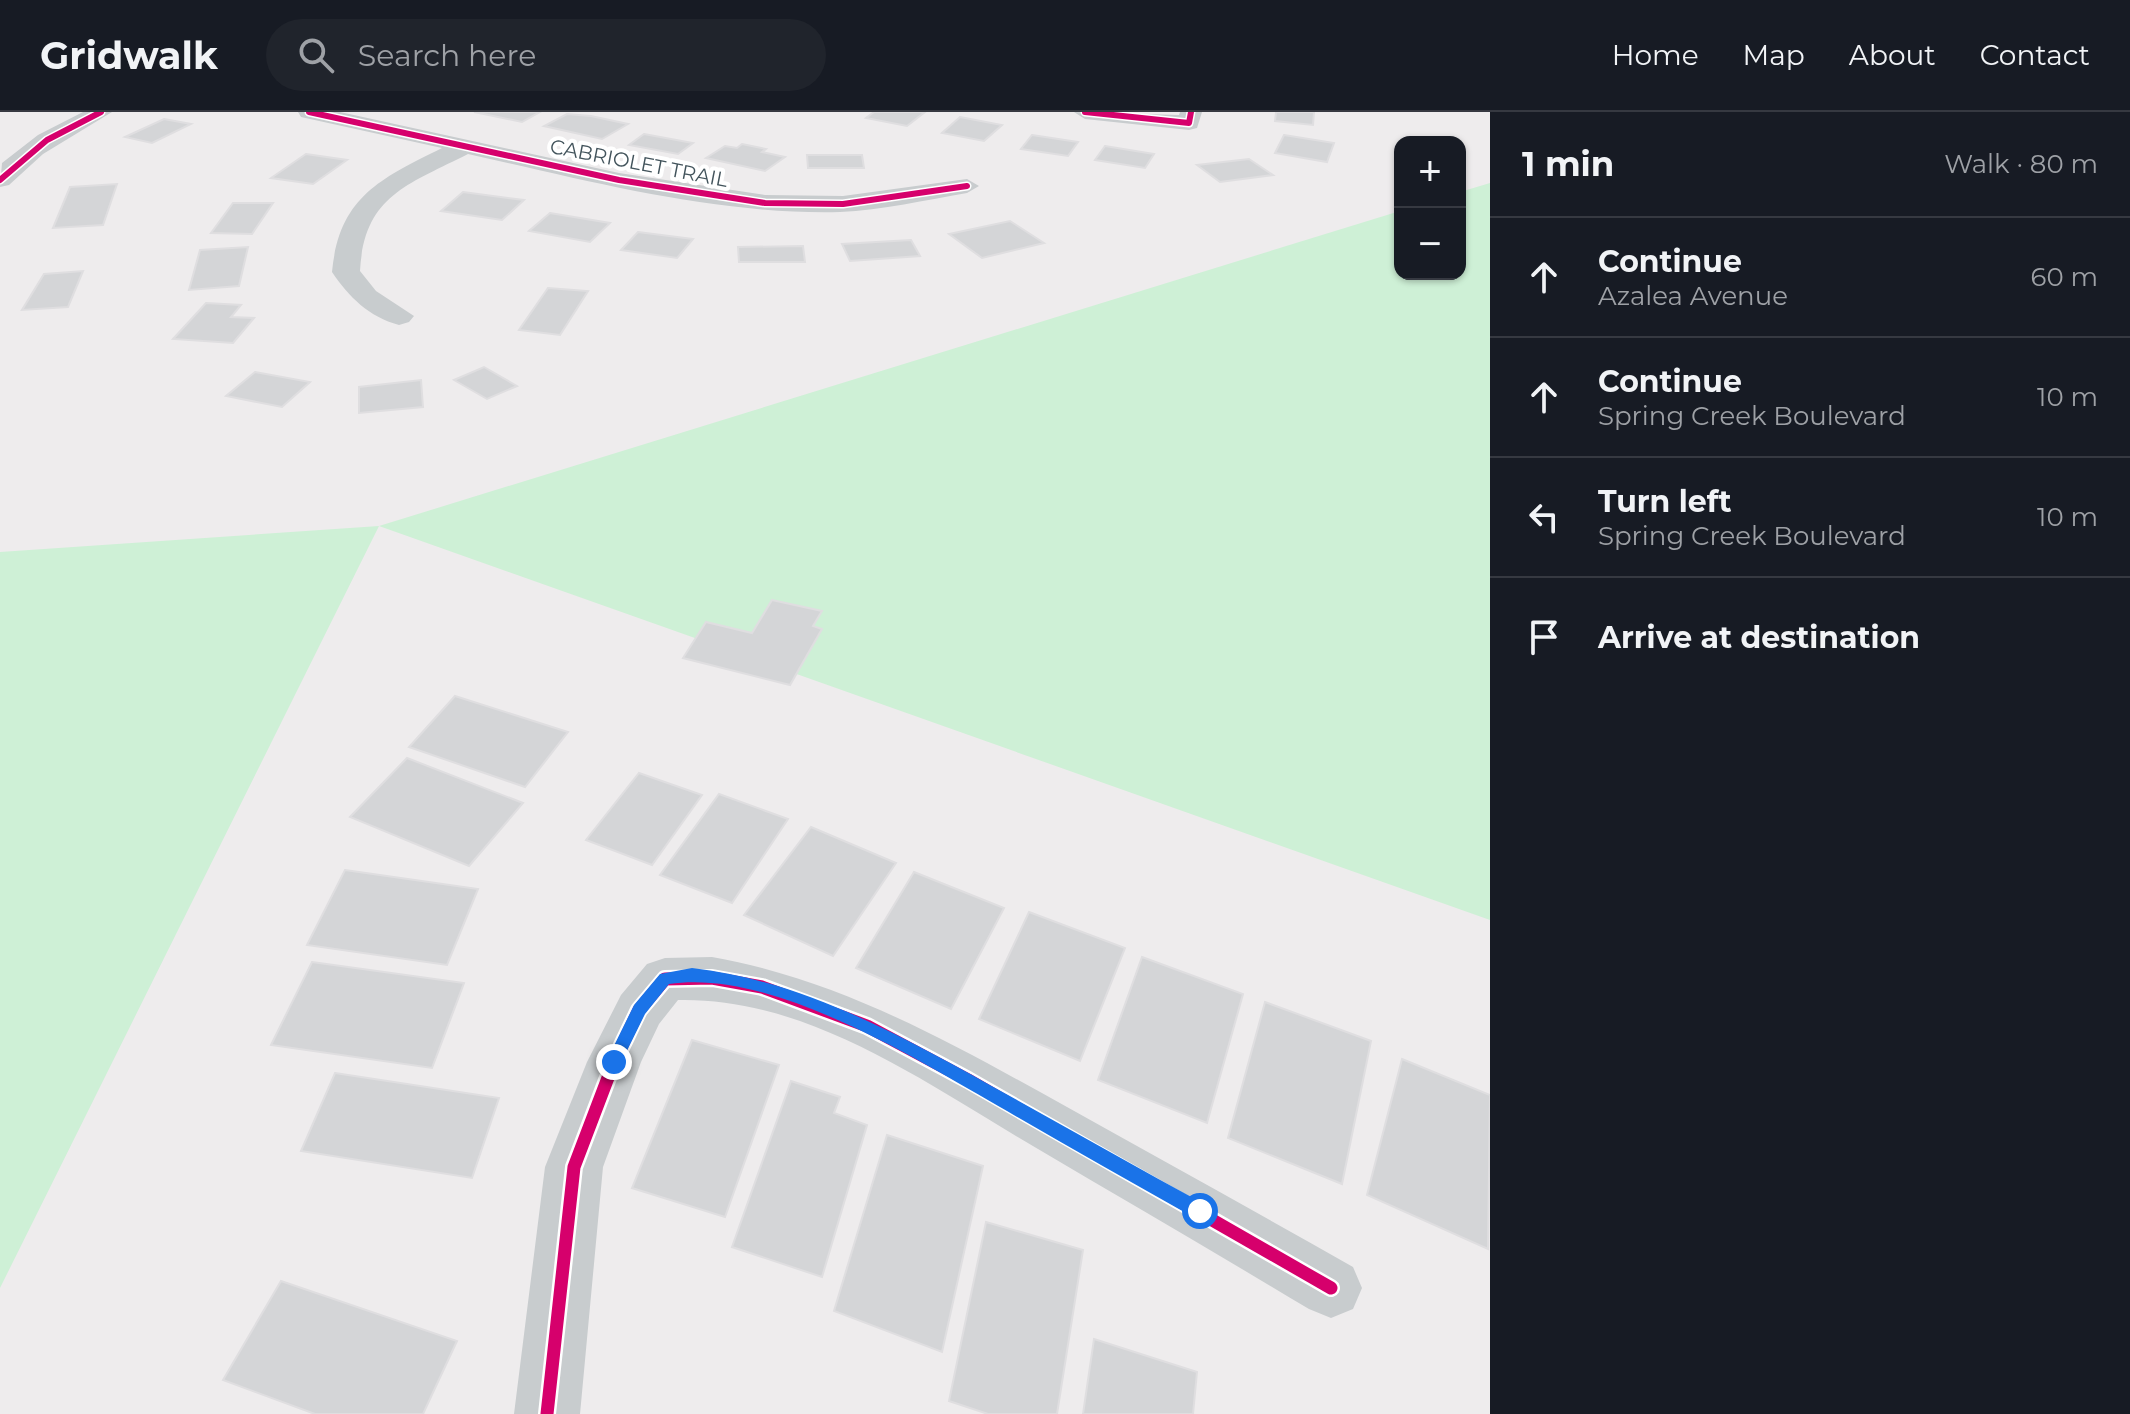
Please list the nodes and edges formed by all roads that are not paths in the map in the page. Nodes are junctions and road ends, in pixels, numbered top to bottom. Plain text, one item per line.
1 (101, 112) edge
2 (309, 112) edge
3 (1085, 112) edge
4 (1190, 118) edge
5 (465, 146) junction
6 (0, 180) edge
7 (967, 186) dead end
8 (399, 316) dead end
9 (1331, 1288) dead end
10 (547, 1414) edge

1 - 6 street
2 - 5 street, CABRIOLET TRAIL
3 - 4 street
5 - 7 street, CABRIOLET TRAIL
5 - 8 street
9 - 10 street

